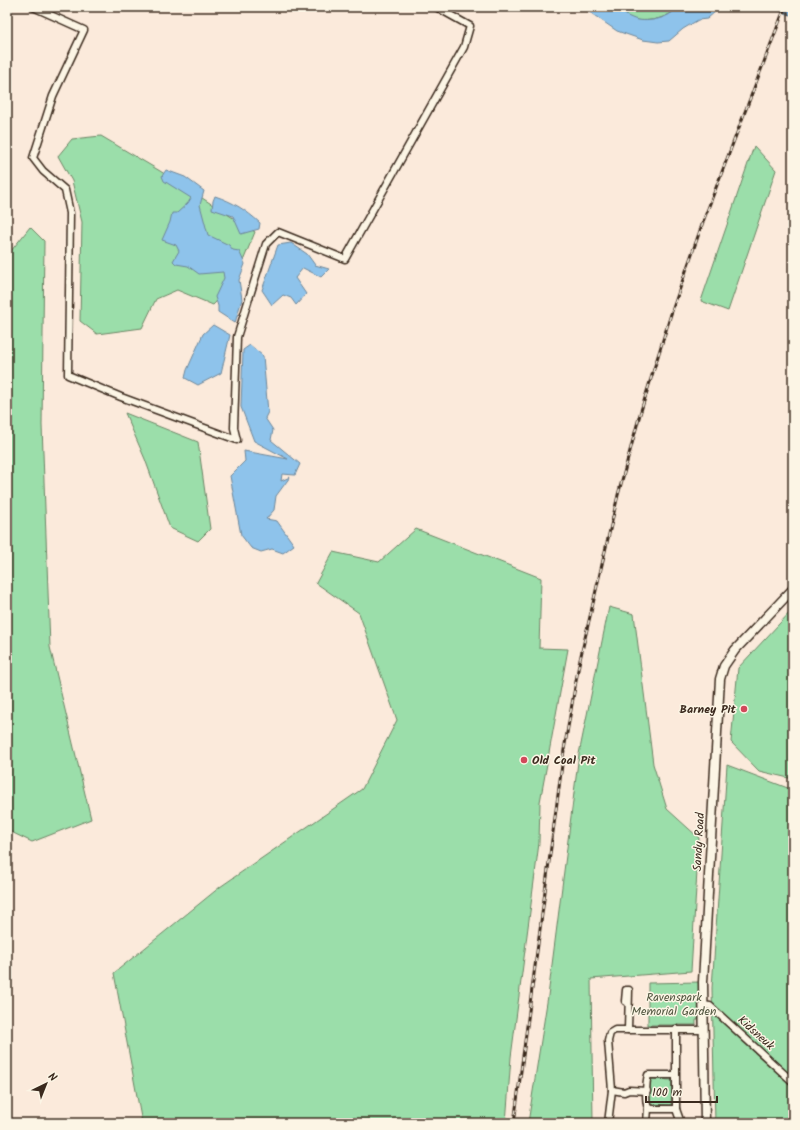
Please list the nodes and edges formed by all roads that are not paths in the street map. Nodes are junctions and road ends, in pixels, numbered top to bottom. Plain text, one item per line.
1 (33, 7) edge
2 (436, 7) edge
3 (793, 589) edge
4 (628, 1003) dead end
5 (702, 1005) junction
6 (676, 1029) junction
7 (628, 1030) junction
8 (704, 1030) junction
9 (676, 1075) junction
10 (793, 1082) edge
11 (612, 1090) junction
12 (647, 1091) junction
13 (648, 1108) junction
14 (676, 1109) junction
15 (608, 1123) edge
16 (647, 1123) edge
17 (681, 1123) edge
18 (705, 1123) edge

1 - 2 street
3 - 5 main road, Sandy Road
4 - 7 street
5 - 8 main road, Sandy Road
5 - 10 street, Kidsneuk
6 - 7 street
6 - 8 street
6 - 9 street
7 - 11 street
8 - 18 main road, Sandy Road
9 - 12 street
9 - 14 street
11 - 12 street
11 - 15 street
12 - 13 street
13 - 14 street
13 - 16 street
14 - 17 street

